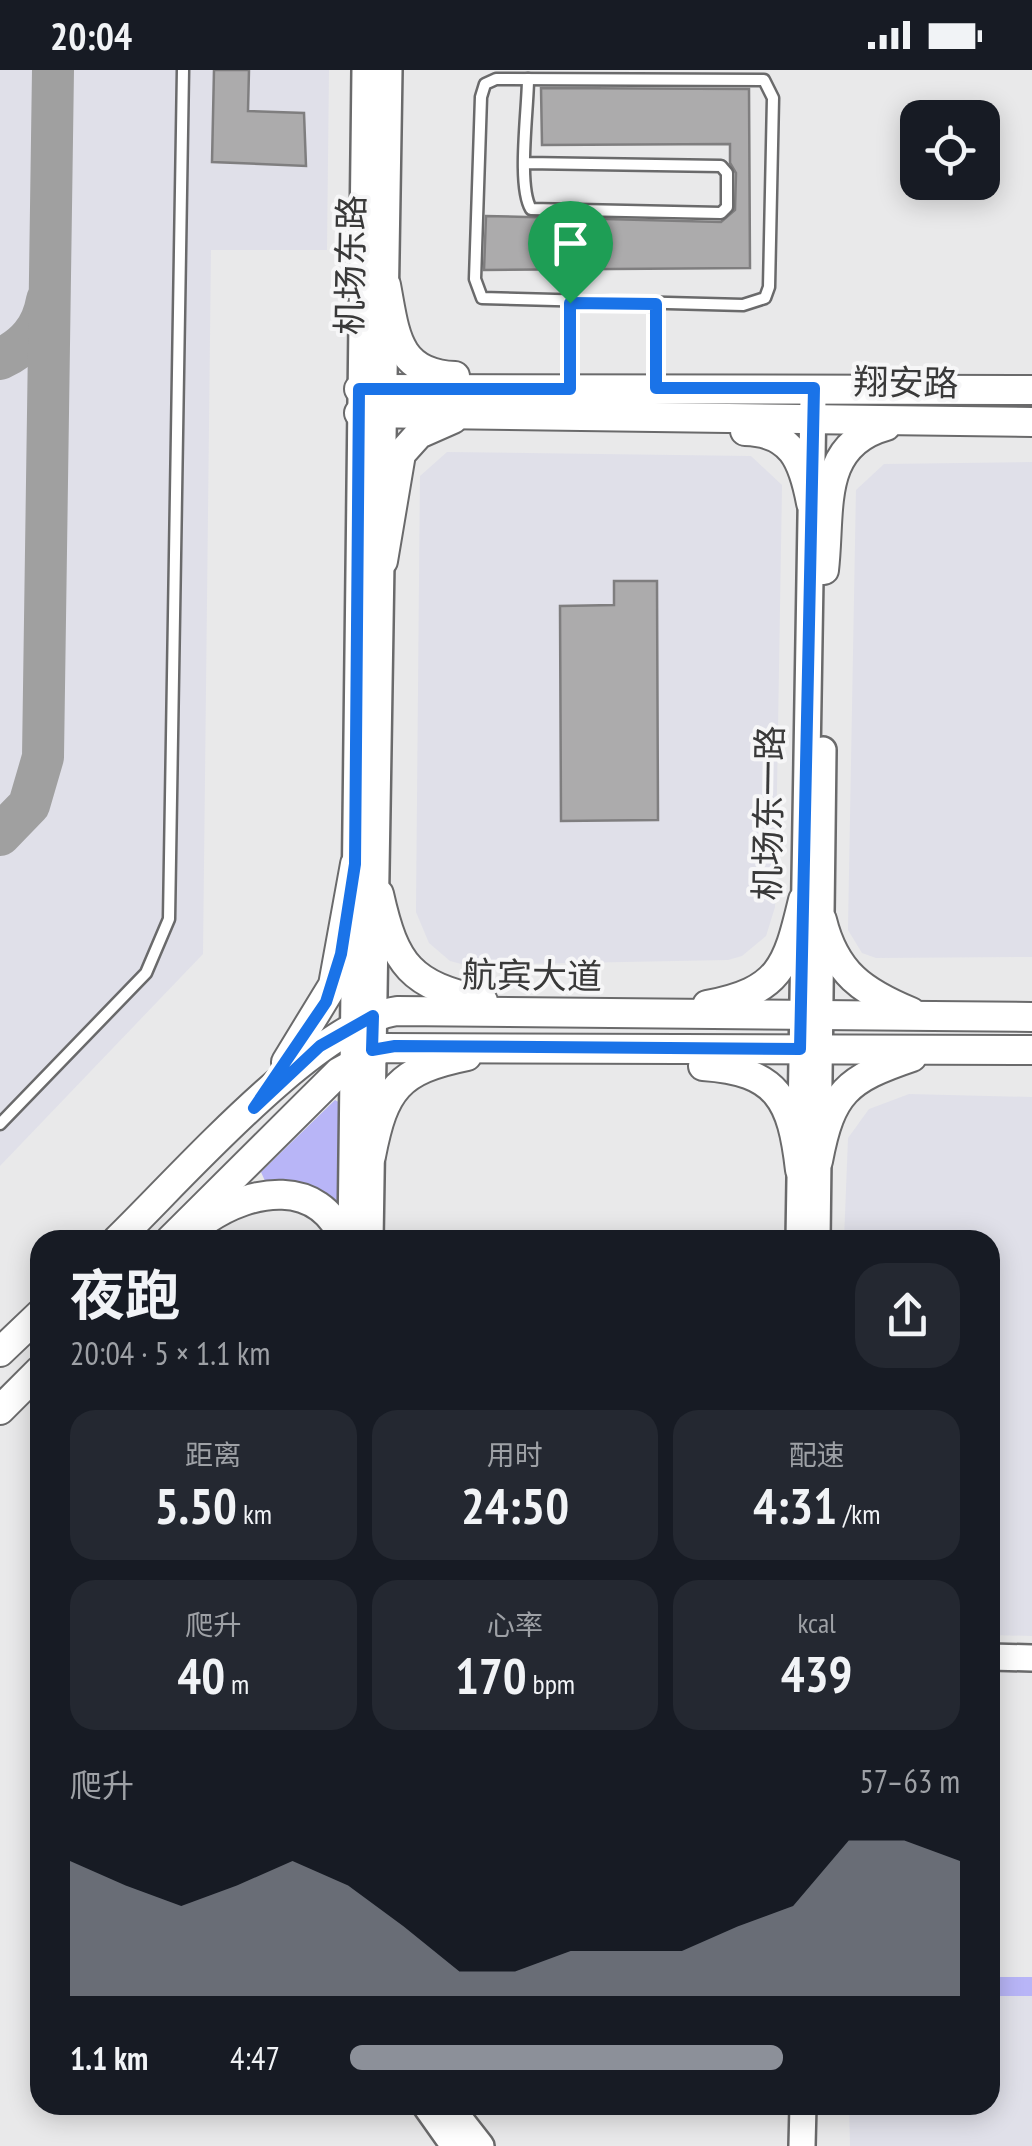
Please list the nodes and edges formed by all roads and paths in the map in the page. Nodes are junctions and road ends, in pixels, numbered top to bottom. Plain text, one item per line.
1 (184, 70) edge
2 (364, 70) edge
3 (389, 70) edge
4 (528, 79) junction
5 (526, 163) junction
6 (386, 285) junction
7 (570, 303) junction
8 (656, 304) junction
9 (656, 388) junction
10 (819, 388) junction
11 (560, 389) junction
12 (1029, 389) edge
13 (372, 401) junction
14 (479, 414) junction
15 (665, 417) junction
16 (819, 419) junction
17 (916, 420) junction
18 (1032, 422) edge
19 (812, 502) junction
20 (383, 561) junction
21 (824, 570) junction
22 (355, 864) junction
23 (379, 894) junction
24 (812, 910) junction
25 (548, 1014) junction
26 (655, 1015) junction
27 (810, 1016) junction
28 (922, 1017) junction
29 (1032, 1018) edge
30 (363, 1020) junction
31 (484, 1046) junction
32 (516, 1046) junction
33 (624, 1048) junction
34 (810, 1049) junction
35 (932, 1050) junction
36 (1032, 1050) edge
37 (363, 1055) junction
38 (254, 1108) junction
39 (0, 1124) edge
40 (371, 1156) junction
41 (809, 1166) junction
42 (127, 1230) edge
43 (183, 1230) edge
44 (189, 1230) edge
45 (340, 1230) edge
46 (348, 1230) edge
47 (370, 1230) edge
48 (800, 1230) edge
49 (816, 1230) edge
50 (30, 1324) edge
51 (0, 1352) edge
52 (30, 1380) edge
53 (0, 1410) edge
54 (1000, 1657) edge
55 (1032, 1658) edge
56 (432, 2115) edge
57 (457, 2115) edge
58 (790, 2115) edge
59 (803, 2115) edge
60 (454, 2146) edge
61 (481, 2146) edge
62 (790, 2146) edge
63 (802, 2146) edge

1 - 39 lane
2 - 13 street, 机场东路
3 - 6 street, 机场东路
4 - 5 lane
4 - 7 lane
4 - 8 lane
5 - 5 lane
6 - 11 main road
6 - 13 street, 机场东路
7 - 8 lane
7 - 11 lane
8 - 9 lane
9 - 10 main road, 翔安路
9 - 11 main road, 翔安路
10 - 12 main road, 翔安路
10 - 16 street, 机场东一路
11 - 13 main road, 翔安路
13 - 14 main road, 翔安路
13 - 20 street, 机场东路
13 - 22 street, 机场东路
14 - 15 main road, 翔安路
14 - 20 main road
15 - 16 main road, 翔安路
15 - 19 main road
16 - 17 main road, 翔安路
16 - 19 street, 机场东一路
16 - 21 street, 机场东一路
17 - 18 main road, 翔安路
17 - 21 main road
19 - 24 street, 机场东一路
20 - 23 street, 机场东路
21 - 24 street, 机场东一路
22 - 30 street, 机场东路
22 - 38 main road
23 - 25 main road
23 - 30 street, 机场东路
24 - 26 main road
24 - 27 street, 机场东一路
24 - 28 main road
25 - 26 main road, 航宾大道
25 - 30 main road, 航宾大道
25 - 31 main road
26 - 27 main road, 航宾大道
27 - 28 main road, 航宾大道
27 - 34 street, 机场东一路
28 - 29 main road, 航宾大道
30 - 37 street, 机场东路
30 - 38 main road
31 - 32 main road, 航宾大道
31 - 37 main road, 航宾大道
32 - 33 main road, 航宾大道
32 - 40 main road
33 - 34 main road, 航宾大道
33 - 41 main road
34 - 35 main road, 航宾大道
34 - 41 street, 机场东一路
35 - 36 main road, 航宾大道
35 - 41 main road
37 - 40 street, 机场东路
37 - 43 main road
37 - 46 street, 机场东路
38 - 42 main road
40 - 47 street, 机场东路
41 - 48 street, 机场东一路
41 - 49 street, 机场东一路
44 - 45 main road
50 - 51 main road
52 - 53 main road
54 - 55 street
56 - 60 street
57 - 61 street
58 - 62 street
59 - 63 street

